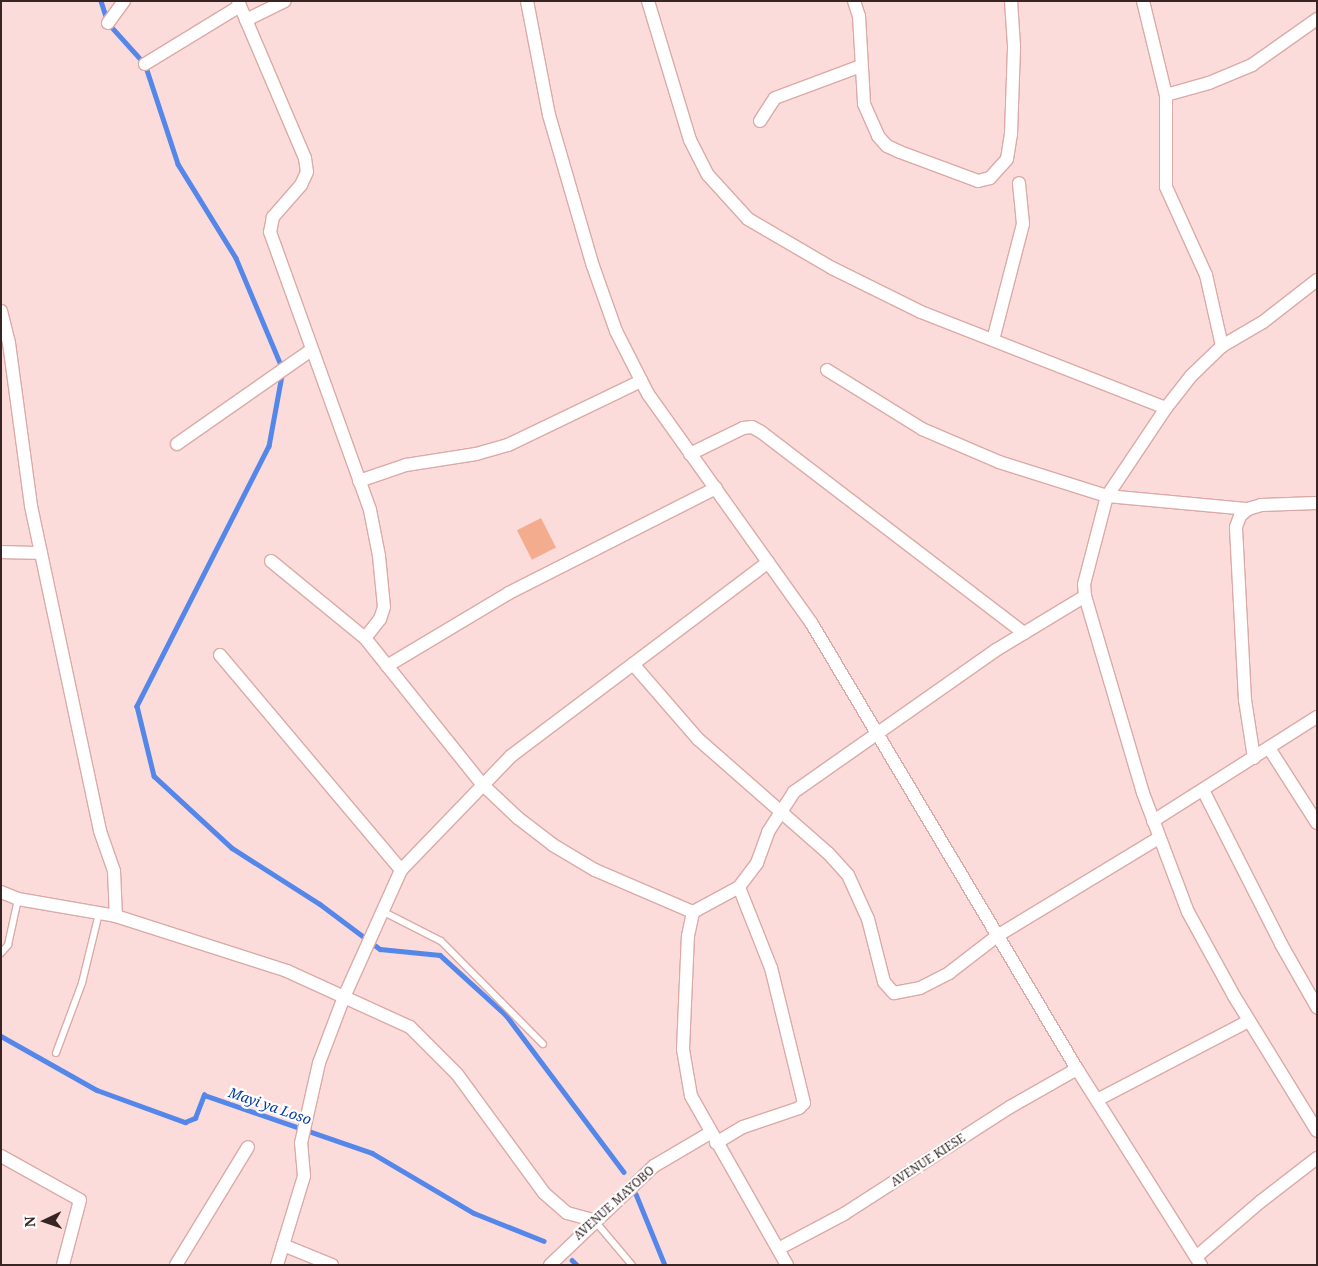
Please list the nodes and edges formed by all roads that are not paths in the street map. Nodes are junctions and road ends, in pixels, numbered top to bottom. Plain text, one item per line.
1 (124, 1) edge
2 (285, 1) edge
3 (527, 1) edge
4 (648, 1) edge
5 (854, 1) edge
6 (1011, 1) edge
7 (1143, 1) edge
8 (239, 4) edge
9 (1317, 18) edge
10 (246, 20) junction
11 (108, 23) dead end
12 (145, 64) dead end
13 (861, 66) junction
14 (1166, 95) junction
15 (760, 120) dead end
16 (1019, 183) dead end
17 (1317, 280) edge
18 (1, 311) edge
19 (993, 340) junction
20 (1222, 346) junction
21 (311, 350) junction
22 (827, 370) dead end
23 (641, 382) junction
24 (1166, 408) junction
25 (178, 444) dead end
26 (690, 454) junction
27 (359, 481) junction
28 (716, 488) junction
29 (1107, 496) junction
30 (1317, 503) edge
31 (1248, 509) junction
32 (1, 552) edge
33 (41, 553) junction
34 (271, 562) dead end
35 (768, 562) junction
36 (1085, 596) junction
37 (1024, 633) junction
38 (365, 638) junction
39 (220, 655) dead end
40 (633, 664) junction
41 (387, 666) junction
42 (1317, 718) edge
43 (877, 734) junction
44 (1269, 748) junction
45 (1254, 758) junction
46 (482, 784) junction
47 (1203, 790) junction
48 (779, 812) junction
49 (1154, 821) junction
50 (1317, 824) edge
51 (1160, 838) junction
52 (401, 870) junction
53 (739, 887) junction
54 (1, 892) edge
55 (18, 900) junction
56 (382, 910) junction
57 (693, 912) junction
58 (99, 913) junction
59 (116, 916) junction
60 (997, 936) junction
61 (1, 953) edge
62 (344, 997) junction
63 (1317, 1007) edge
64 (1249, 1021) junction
65 (543, 1044) dead end
66 (56, 1052) dead end
67 (1077, 1069) junction
68 (1097, 1100) junction
69 (1317, 1131) edge
70 (713, 1138) junction
71 (248, 1147) dead end
72 (1, 1156) edge
73 (1317, 1158) edge
74 (594, 1220) junction
75 (282, 1245) junction
76 (778, 1249) junction
77 (1199, 1261) edge
78 (63, 1265) edge
79 (176, 1265) edge
80 (277, 1265) edge
81 (332, 1265) edge
82 (550, 1265) edge
83 (632, 1265) edge
84 (787, 1265) edge

1 - 11 street
2 - 10 street
3 - 23 street
4 - 19 street
5 - 13 street
6 - 13 street
7 - 14 street
8 - 10 street
8 - 12 street
9 - 14 street
10 - 21 street
13 - 15 street
14 - 20 street
16 - 19 street
17 - 20 street
18 - 33 street
19 - 24 street
20 - 24 street
21 - 25 street
21 - 27 street
22 - 29 street
23 - 26 street
23 - 27 street
24 - 29 street
26 - 28 street
26 - 37 street
27 - 38 street
28 - 35 street
28 - 41 street
29 - 31 street
29 - 36 street
30 - 31 street
31 - 45 street
32 - 33 street
33 - 59 street
34 - 38 street
35 - 40 street
35 - 43 street
36 - 37 street
36 - 49 street
37 - 43 street
38 - 41 street
39 - 52 street
40 - 46 street
40 - 48 street
41 - 46 street
42 - 44 street
43 - 48 street
43 - 60 street
44 - 45 street
44 - 50 street
45 - 47 street
46 - 52 street
46 - 57 street
47 - 49 street
47 - 63 street
48 - 53 street
48 - 60 street
49 - 51 street
51 - 60 street
51 - 64 street
52 - 56 street
53 - 57 street
53 - 70 street, AVENUE MAYOBO
54 - 55 street
55 - 58 street
55 - 61 lane
56 - 62 street
56 - 65 lane
57 - 70 street
58 - 59 street
58 - 66 lane
59 - 62 street
60 - 67 street
62 - 74 street
62 - 75 street
64 - 68 street
64 - 69 street
67 - 68 street
67 - 76 street, AVENUE KIESE
68 - 77 street
70 - 74 street, AVENUE MAYOBO
70 - 76 street
71 - 79 street
72 - 78 street
73 - 77 street
74 - 82 street, AVENUE MAYOBO
74 - 83 lane
75 - 80 street
75 - 81 street
76 - 84 street

